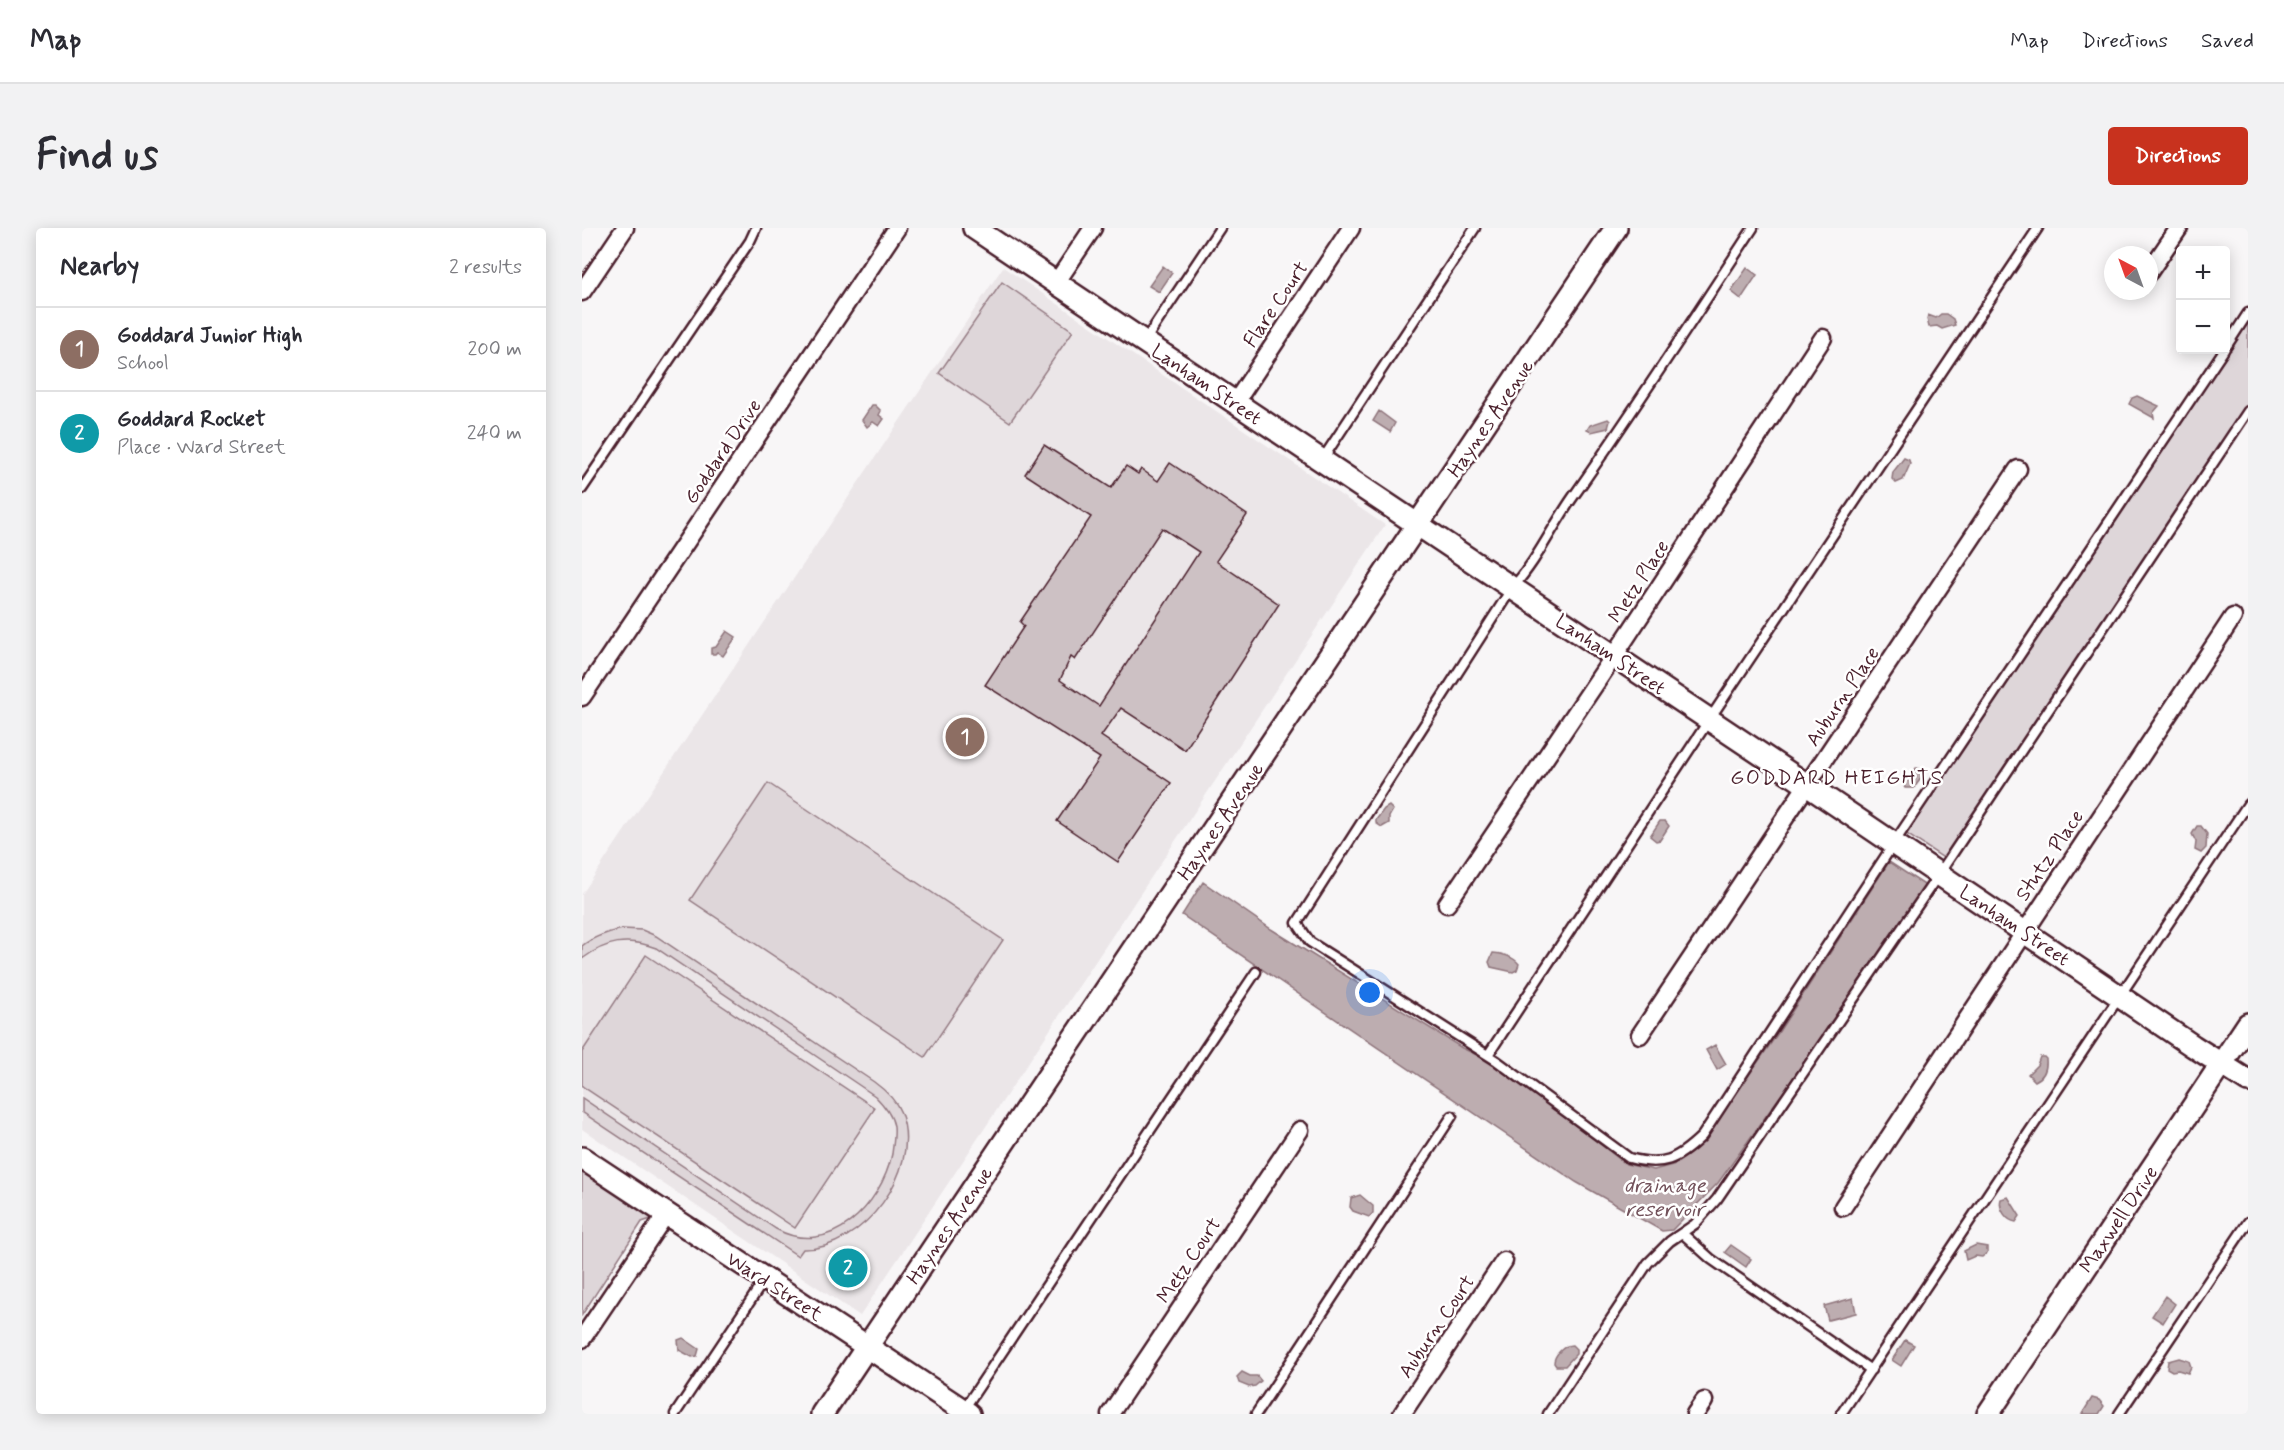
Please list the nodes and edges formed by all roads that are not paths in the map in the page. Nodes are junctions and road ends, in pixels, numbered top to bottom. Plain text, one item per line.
1 (625, 228) edge
2 (756, 228) edge
3 (897, 228) edge
4 (974, 228) edge
5 (1093, 228) edge
6 (1220, 228) edge
7 (1351, 228) edge
8 (1475, 228) edge
9 (1616, 228) edge
10 (1753, 228) edge
11 (2038, 228) edge
12 (2179, 228) edge
13 (2158, 259) edge
14 (1056, 283) junction
15 (582, 292) edge
16 (2248, 313) edge
17 (1823, 338) dead end
18 (2230, 340) edge
19 (1144, 342) junction
20 (2221, 354) edge
21 (1235, 403) junction
22 (2248, 411) edge
23 (1322, 461) junction
24 (2018, 469) dead end
25 (582, 489) edge
26 (1418, 525) junction
27 (1512, 588) junction
28 (2233, 617) dead end
29 (1614, 656) junction
30 (582, 697) edge
31 (1709, 720) junction
32 (1808, 785) junction
33 (2248, 804) edge
34 (1894, 844) junction
35 (1939, 874) junction
36 (1447, 904) dead end
37 (2024, 932) junction
38 (1256, 972) dead end
39 (2120, 997) junction
40 (2248, 1024) edge
41 (1640, 1035) dead end
42 (1488, 1055) junction
43 (2222, 1063) junction
44 (2248, 1081) edge
45 (1452, 1116) dead end
46 (1299, 1130) dead end
47 (582, 1158) edge
48 (1843, 1207) dead end
49 (666, 1215) junction
50 (2248, 1222) edge
51 (1682, 1233) junction
52 (1504, 1261) dead end
53 (765, 1279) junction
54 (582, 1339) edge
55 (867, 1346) junction
56 (1871, 1370) junction
57 (964, 1413) edge
58 (675, 1414) edge
59 (822, 1414) edge
60 (1110, 1414) edge
61 (1256, 1414) edge
62 (1402, 1414) edge
63 (1548, 1414) edge
64 (1841, 1414) edge
65 (1988, 1414) edge
66 (2119, 1414) edge

1 - 15 street
2 - 25 lane
3 - 30 street, Goddard Drive
4 - 14 street, Lanham Street
5 - 14 street
6 - 19 lane
7 - 21 street, Flare Court
8 - 23 lane
9 - 26 street, Haynes Avenue
10 - 27 lane
11 - 31 lane
12 - 13 street
14 - 19 street, Lanham Street
16 - 18 lane
17 - 29 street, Metz Place
19 - 21 street, Lanham Street
20 - 34 lane
21 - 23 street, Lanham Street
22 - 35 lane
23 - 26 street, Lanham Street
24 - 32 street, Auburn Place
26 - 27 street, Lanham Street
26 - 55 street, Haynes Avenue
27 - 29 street, Lanham Street
27 - 42 lane
28 - 37 street, Stutz Place
29 - 31 street, Lanham Street
29 - 36 street, Metz Place
31 - 32 street, Lanham Street
31 - 42 lane
32 - 34 street, Lanham Street
32 - 41 street, Auburn Place
33 - 39 lane
34 - 35 street, Lanham Street
34 - 42 lane
35 - 37 street, Lanham Street
35 - 51 lane
37 - 39 street, Lanham Street
37 - 48 street, Stutz Place
38 - 57 lane
39 - 43 street, Lanham Street
39 - 56 lane
40 - 43 street, Maxwell Drive
43 - 44 street, Lanham Street
43 - 65 street, Maxwell Drive
45 - 61 lane
46 - 60 street, Metz Court
47 - 49 street, Ward Street
49 - 53 street, Ward Street
49 - 54 street
50 - 66 lane
51 - 56 lane
51 - 63 lane
52 - 62 street, Auburn Court
53 - 55 street, Ward Street
53 - 58 lane
55 - 57 street, Ward Street
55 - 59 street, Haynes Avenue
56 - 64 lane

